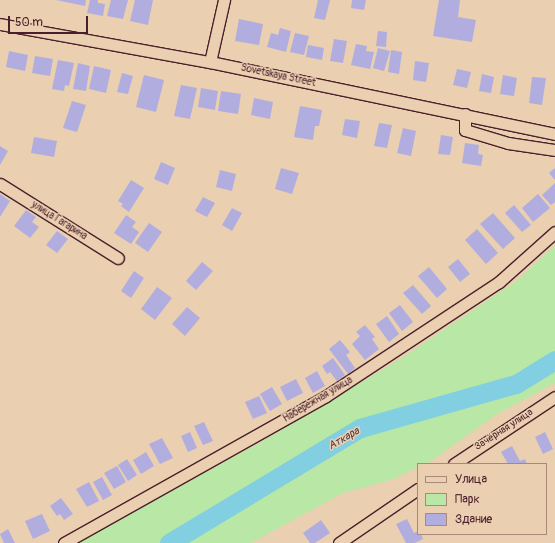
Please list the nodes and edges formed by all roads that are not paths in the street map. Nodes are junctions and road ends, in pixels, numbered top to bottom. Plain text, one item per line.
1 (224, 0) edge
2 (0, 24) edge
3 (210, 62) junction
4 (465, 114) junction
5 (555, 134) edge
6 (555, 150) edge
7 (0, 184) edge
8 (555, 232) edge
9 (118, 258) dead end
10 (555, 397) edge
11 (456, 463) edge
12 (417, 490) edge
13 (64, 543) edge
14 (339, 543) edge

1 - 3 street
2 - 3 street, Sovetskaya Street
3 - 4 street, Sovetskaya Street
4 - 5 street, Sovetskaya Street
4 - 6 street
7 - 9 street, улица Гагарина
8 - 13 street, Набережная улица
10 - 11 street, Зачёрная улица
12 - 14 street

